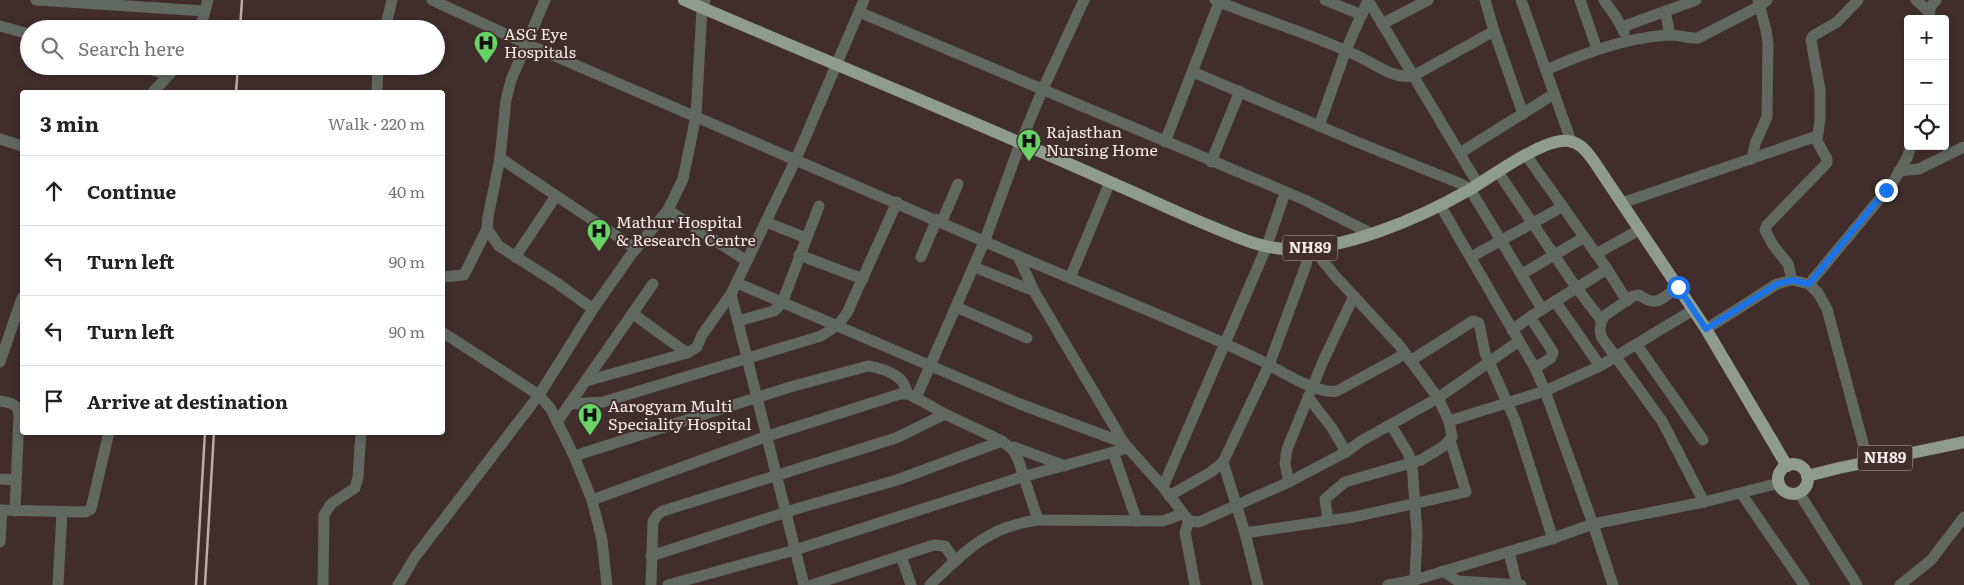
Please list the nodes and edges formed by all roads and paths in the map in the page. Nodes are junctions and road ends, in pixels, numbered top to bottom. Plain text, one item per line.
1 (36, 0) edge
2 (392, 0) edge
3 (432, 0) edge
4 (545, 0) edge
5 (684, 0) edge
6 (864, 0) edge
7 (1084, 0) edge
8 (1325, 0) edge
9 (1428, 0) edge
10 (1485, 0) edge
11 (1521, 0) edge
12 (1580, 0) edge
13 (1605, 0) edge
14 (1696, 0) edge
15 (1858, 0) edge
16 (1916, 0) edge
17 (1936, 0) edge
18 (1218, 1) edge
19 (1762, 2) edge
20 (703, 4) edge
21 (180, 5) edge
22 (207, 6) edge
23 (1665, 11) junction
24 (859, 12) junction
25 (1362, 15) junction
26 (1928, 15) edge
27 (203, 20) edge
28 (386, 20) edge
29 (1382, 24) junction
30 (0, 26) edge
31 (1622, 28) junction
32 (1494, 31) junction
33 (20, 32) edge
34 (1670, 35) junction
35 (1628, 41) junction
36 (527, 44) junction
37 (1597, 49) junction
38 (1346, 50) junction
39 (836, 65) junction
40 (1546, 70) junction
41 (1193, 72) junction
42 (168, 75) edge
43 (378, 75) edge
44 (1413, 76) junction
45 (155, 90) edge
46 (377, 90) edge
47 (1042, 91) junction
48 (1240, 91) junction
49 (1554, 94) junction
50 (1523, 114) junction
51 (696, 116) junction
52 (1319, 126) junction
53 (1817, 136) junction
54 (0, 139) edge
55 (1571, 141) junction
56 (1165, 142) junction
57 (1020, 144) junction
58 (20, 145) edge
59 (1964, 147) edge
60 (1909, 150) edge
61 (1460, 153) junction
62 (1526, 155) junction
63 (500, 158) junction
64 (796, 158) junction
65 (1752, 159) junction
66 (1211, 162) junction
67 (1899, 171) junction
68 (1498, 172) junction
69 (1110, 182) junction
70 (958, 184) dead end
71 (1474, 187) junction
72 (1286, 193) junction
73 (556, 196) junction
74 (897, 202) junction
75 (1622, 203) junction
76 (819, 206) dead end
77 (1440, 206) junction
78 (1562, 207) junction
79 (668, 210) junction
80 (940, 220) junction
81 (766, 222) junction
82 (1533, 223) junction
83 (488, 229) junction
84 (1639, 230) junction
85 (1372, 234) junction
86 (806, 238) junction
87 (1583, 238) junction
88 (985, 240) junction
89 (1501, 241) junction
90 (1266, 248) junction
91 (1312, 248) junction
92 (636, 250) junction
93 (1596, 254) junction
94 (799, 255) junction
95 (1554, 255) junction
96 (1018, 256) junction
97 (515, 257) junction
98 (921, 257) dead end
99 (1471, 257) junction
100 (747, 262) junction
101 (974, 267) junction
102 (1607, 269) junction
103 (1522, 274) junction
104 (445, 277) edge
105 (1070, 278) junction
106 (863, 279) junction
107 (1792, 280) junction
108 (737, 283) junction
109 (654, 284) dead end
110 (1809, 284) junction
111 (1576, 287) junction
112 (1678, 287) junction
113 (1034, 291) junction
114 (731, 294) junction
115 (1354, 296) junction
116 (1627, 300) junction
117 (1555, 301) junction
118 (782, 303) junction
119 (20, 304) edge
120 (956, 306) junction
121 (593, 309) junction
122 (1542, 309) junction
123 (1693, 310) junction
124 (633, 314) junction
125 (1530, 317) junction
126 (1602, 320) junction
127 (738, 321) junction
128 (838, 325) junction
129 (1706, 329) junction
130 (1512, 330) junction
131 (445, 334) edge
132 (1027, 338) dead end
133 (1519, 340) junction
134 (1226, 343) junction
135 (1637, 345) junction
136 (688, 353) junction
137 (1615, 356) junction
138 (1408, 357) junction
139 (746, 359) junction
140 (0, 362) edge
141 (1489, 362) junction
142 (930, 365) junction
143 (1269, 365) junction
144 (1600, 366) junction
145 (1535, 368) junction
146 (586, 381) junction
147 (1545, 391) junction
148 (1310, 392) junction
149 (539, 395) junction
150 (912, 396) junction
151 (758, 397) junction
152 (1438, 398) junction
153 (0, 401) edge
154 (1508, 402) junction
155 (570, 404) junction
156 (945, 414) junction
157 (1449, 421) junction
158 (557, 422) junction
159 (1391, 425) junction
160 (109, 435) edge
161 (361, 435) edge
162 (768, 436) junction
163 (1450, 440) junction
164 (1703, 440) dead end
165 (1002, 441) junction
166 (1964, 442) edge
167 (1126, 446) junction
168 (1014, 447) dead end
169 (1113, 452) junction
170 (1346, 452) junction
171 (574, 456) junction
172 (1223, 462) junction
173 (1868, 462) junction
174 (1412, 464) junction
175 (1065, 466) junction
176 (1786, 466) junction
177 (776, 475) junction
178 (1808, 476) junction
179 (1022, 477) junction
180 (0, 479) edge
181 (16, 480) junction
182 (1289, 482) junction
183 (1779, 483) junction
184 (1166, 492) junction
185 (1741, 493) junction
186 (1799, 493) junction
187 (592, 500) junction
188 (1704, 502) junction
189 (1416, 504) junction
190 (1236, 506) junction
191 (1, 510) edge
192 (15, 511) junction
193 (62, 512) junction
194 (786, 513) junction
195 (1185, 518) junction
196 (1038, 520) junction
197 (1137, 521) junction
198 (1328, 521) junction
199 (1963, 521) edge
200 (1593, 524) junction
201 (1245, 532) junction
202 (1553, 539) junction
203 (0, 542) edge
204 (795, 550) junction
205 (1508, 552) junction
206 (651, 556) junction
207 (900, 556) junction
208 (955, 561) junction
209 (1444, 571) junction
210 (1415, 580) junction
211 (58, 585) edge
212 (324, 585) edge
213 (398, 585) edge
214 (607, 585) edge
215 (651, 585) edge
216 (668, 585) edge
217 (804, 585) edge
218 (812, 585) edge
219 (911, 585) edge
220 (930, 585) edge
221 (1195, 585) edge
222 (1258, 585) edge
223 (1388, 585) edge
224 (1517, 585) edge
225 (1521, 585) edge
226 (1613, 585) edge
227 (1804, 585) edge
228 (1857, 585) edge
229 (1900, 585) edge

1 - 21 street
2 - 28 street
3 - 36 street
4 - 36 street
5 - 20 main road, NH89
6 - 24 street
7 - 47 street
8 - 25 street
9 - 29 street
10 - 32 street
11 - 40 street
12 - 37 street
13 - 31 street
14 - 23 street
15 - 53 street
16 - 26 street
17 - 26 street
18 - 38 street
18 - 41 street
19 - 34 street
19 - 65 street
20 - 39 main road, NH89
20 - 51 street
21 - 22 street
22 - 27 street
23 - 31 street
23 - 34 street
24 - 39 street
24 - 47 street
25 - 29 street
25 - 38 street
29 - 44 street
30 - 33 street
31 - 35 street
32 - 44 street
32 - 50 street
34 - 35 street
35 - 37 street
36 - 51 street
36 - 63 street
37 - 40 street
38 - 44 street
38 - 52 street
39 - 57 main road, NH89
39 - 64 street
40 - 49 street
41 - 48 street
41 - 56 street
42 - 45 street
43 - 46 street
44 - 61 street
47 - 56 street
47 - 57 street
48 - 52 street
48 - 66 street
49 - 50 street
49 - 55 street
50 - 61 street
51 - 64 street
51 - 79 street
52 - 71 street
53 - 65 street
53 - 107 street
54 - 58 street
55 - 62 main road, NH89
55 - 75 main road
56 - 66 street
57 - 69 main road, NH89
57 - 88 street
59 - 67 street
60 - 67 street
61 - 71 street
62 - 68 main road, NH89
62 - 78 street
63 - 73 street
63 - 83 street
64 - 74 street
64 - 81 street
65 - 75 street
66 - 72 street
67 - 110 street
68 - 71 main road, NH89
68 - 82 street
69 - 90 main road, NH89
69 - 105 street
70 - 80 street
71 - 77 main road, NH89
71 - 89 street
72 - 85 street
72 - 90 street
73 - 92 street
73 - 97 street
74 - 80 street
74 - 106 street
75 - 84 main road
76 - 86 street
77 - 85 main road, NH89
77 - 99 street
78 - 82 street
78 - 87 street
79 - 92 street
79 - 100 street
80 - 88 street
80 - 98 street
81 - 86 street
81 - 100 street
82 - 89 street
82 - 95 street
83 - 97 street
83 - 104 street
84 - 93 street
84 - 112 main road
85 - 91 main road, NH89
86 - 94 street
87 - 93 street
87 - 95 street
88 - 96 street
88 - 101 street
89 - 99 street
89 - 103 street
90 - 91 main road, NH89
90 - 134 street
91 - 115 street
91 - 143 street
92 - 121 street
93 - 102 street
94 - 106 street
94 - 118 street
95 - 103 street
95 - 111 street
96 - 105 street
96 - 113 street
97 - 121 street
99 - 130 street
100 - 108 street
101 - 113 street
101 - 120 street
102 - 111 street
102 - 116 street
103 - 122 street
105 - 134 street
106 - 128 street
107 - 110 street
107 - 129 street
108 - 114 street
108 - 118 street
109 - 124 street
110 - 173 street
111 - 117 street
111 - 126 street
112 - 116 street
112 - 123 main road
113 - 167 street
114 - 127 street
114 - 136 street
115 - 138 street
115 - 148 street
116 - 126 street
117 - 122 street
117 - 144 street
118 - 127 street
118 - 128 street
119 - 140 street
120 - 132 street
120 - 142 street
121 - 149 street
122 - 125 street
123 - 129 main road
123 - 135 street
124 - 136 street
124 - 146 street
125 - 130 street
125 - 145 street
126 - 137 street
127 - 139 street
128 - 139 street
128 - 142 street
129 - 176 main road
130 - 133 street
131 - 149 street
133 - 141 street
133 - 145 street
134 - 143 street
134 - 184 street
135 - 137 street
135 - 164 street
136 - 146 street
137 - 144 street
137 - 188 street
138 - 141 street
138 - 148 street
138 - 152 street
139 - 151 street
139 - 155 street
141 - 152 street
141 - 154 street
142 - 150 street
142 - 167 street
143 - 148 street
143 - 172 street
144 - 147 street
145 - 147 street
146 - 155 street
147 - 154 street
147 - 200 street
148 - 170 street
148 - 182 street
149 - 158 street
149 - 213 street
150 - 151 street
150 - 156 street
150 - 162 street
151 - 162 street
151 - 171 street
152 - 157 street
152 - 159 street
153 - 181 street
154 - 157 street
154 - 202 street
155 - 158 street
156 - 165 street
156 - 177 street
157 - 163 street
158 - 171 street
159 - 170 street
159 - 174 street
160 - 193 street
161 - 212 street
162 - 177 street
162 - 187 street
163 - 174 street
163 - 189 street
165 - 179 street
165 - 194 street
166 - 173 main road, NH89
167 - 169 street
167 - 184 street
168 - 175 street
169 - 175 street
169 - 197 street
170 - 182 street
171 - 187 street
172 - 184 street
172 - 190 street
173 - 178 main road, NH89
174 - 189 street
174 - 198 street
175 - 179 street
176 - 178 main road
176 - 183 main road
177 - 194 street
177 - 206 street
178 - 186 main road
179 - 196 street
179 - 204 street
180 - 181 street
181 - 192 street
182 - 190 street
183 - 185 street
183 - 186 main road
184 - 195 street
185 - 188 street
185 - 227 street
186 - 228 street
187 - 214 street
188 - 200 street
189 - 198 street
189 - 210 street
190 - 195 street
190 - 201 street
191 - 192 street
191 - 203 street
192 - 193 street
193 - 211 street
194 - 204 street
194 - 206 street
195 - 197 street
195 - 221 street
196 - 197 street
196 - 208 street
198 - 201 street
199 - 229 street
200 - 202 street
200 - 226 street
201 - 222 street
202 - 205 street
204 - 216 street
204 - 217 street
205 - 209 street
205 - 224 street
206 - 215 street
207 - 208 street
207 - 218 street
207 - 219 street
208 - 220 street
209 - 210 street
209 - 224 street
210 - 223 street
224 - 225 street

